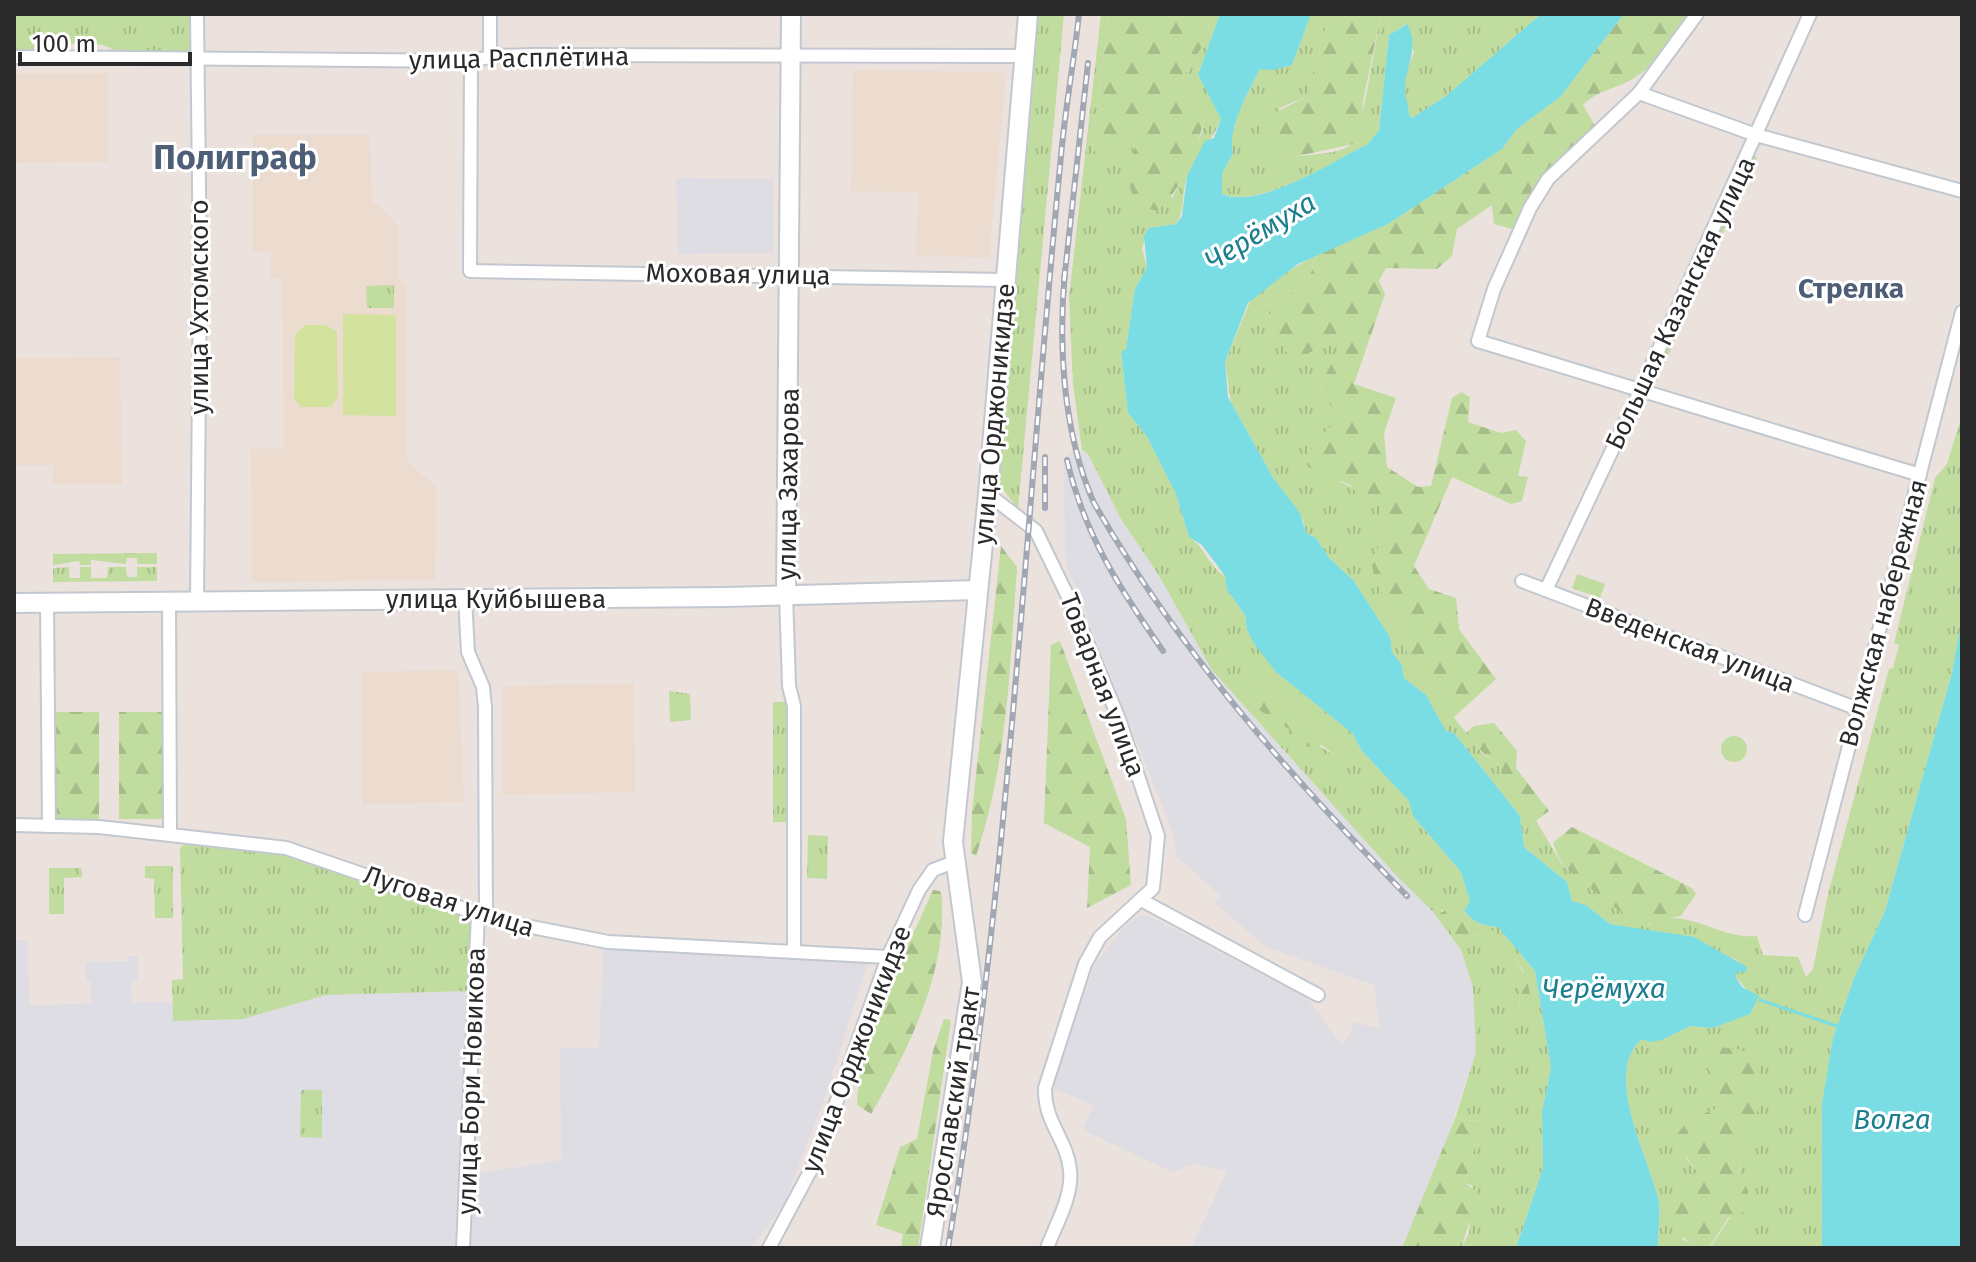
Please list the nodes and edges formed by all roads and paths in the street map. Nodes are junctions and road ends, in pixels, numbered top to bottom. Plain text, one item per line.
1 (197, 14) edge
2 (490, 14) edge
3 (791, 14) edge
4 (1028, 14) edge
5 (1697, 14) edge
6 (1810, 14) edge
7 (791, 55) junction
8 (1025, 56) junction
9 (14, 57) edge
10 (490, 57) junction
11 (197, 58) junction
12 (471, 61) junction
13 (1639, 93) junction
14 (1756, 135) junction
15 (1962, 191) edge
16 (791, 275) junction
17 (1006, 280) junction
18 (1962, 312) edge
19 (1640, 391) junction
20 (1920, 475) junction
21 (988, 494) junction
22 (1522, 581) dead end
23 (977, 590) junction
24 (1546, 590) junction
25 (786, 594) junction
26 (465, 599) junction
27 (169, 601) junction
28 (197, 601) junction
29 (47, 602) junction
30 (14, 603) edge
31 (1858, 709) junction
32 (956, 814) joint
33 (14, 825) edge
34 (49, 826) junction
35 (170, 833) junction
36 (954, 862) junction
37 (1143, 901) junction
38 (482, 915) junction
39 (1805, 915) dead end
40 (794, 952) junction
41 (888, 957) junction
42 (1318, 995) dead end
43 (463, 1248) edge
44 (769, 1248) edge
45 (930, 1248) edge
46 (1047, 1248) edge

1 - 11 street, улица Ухтомского
2 - 10 street
3 - 7 street, улица Захарова
4 - 8 street, улица Орджоникидзе
5 - 13 street
6 - 14 street, Большая Казанская улица
7 - 8 street, улица Расплётина
7 - 10 street, улица Расплётина
7 - 16 street, улица Захарова
8 - 17 street, улица Орджоникидзе
9 - 11 street, улица Расплётина
10 - 12 street, улица Расплётина
11 - 12 street, улица Расплётина
11 - 28 street, улица Ухтомского
12 - 16 street, Моховая улица
13 - 14 street
13 - 19 street
14 - 15 street
14 - 19 street, Большая Казанская улица
16 - 17 street, Моховая улица
16 - 25 street, улица Захарова
17 - 21 street, улица Орджоникидзе
18 - 20 street, Волжская набережная
19 - 20 street
19 - 24 street, Большая Казанская улица
20 - 31 street, Волжская набережная
21 - 23 street, улица Орджоникидзе
21 - 37 street, Товарная улица
22 - 24 street, Введенская улица
23 - 25 street, улица Куйбышева
23 - 32 street, улица Орджоникидзе
24 - 31 street, Введенская улица
25 - 26 street, улица Куйбышева
25 - 40 street, улица Захарова
26 - 28 street, улица Куйбышева
26 - 38 street, улица Бори Новикова
27 - 28 street, улица Куйбышева
27 - 29 street, улица Куйбышева
27 - 35 street
29 - 30 street, улица Куйбышева
29 - 34 street
31 - 39 street, Волжская набережная
32 - 36 street, Ярославский тракт
33 - 34 street, Луговая улица
34 - 35 street, Луговая улица
35 - 38 street, Луговая улица
36 - 41 street, улица Орджоникидзе
36 - 45 street, Ярославский тракт
37 - 42 street
37 - 46 street
38 - 40 street, Луговая улица
38 - 43 street, улица Бори Новикова
40 - 41 street, Луговая улица
41 - 44 street, улица Орджоникидзе

